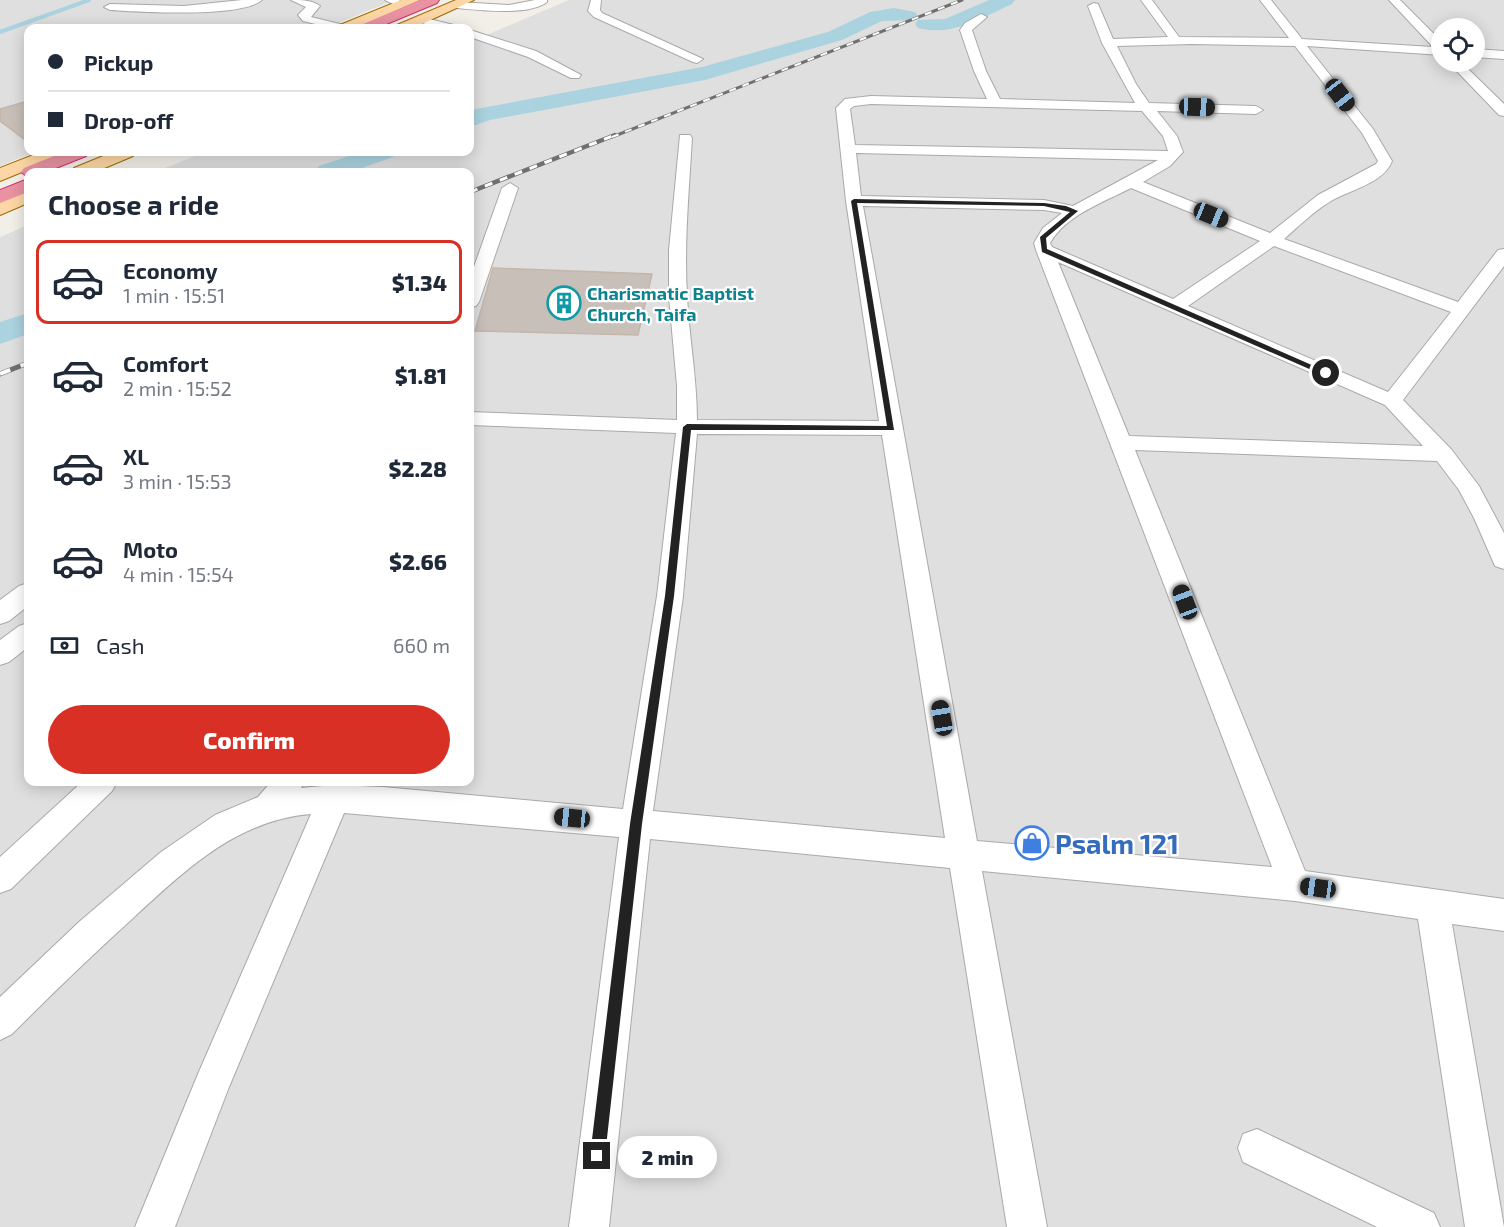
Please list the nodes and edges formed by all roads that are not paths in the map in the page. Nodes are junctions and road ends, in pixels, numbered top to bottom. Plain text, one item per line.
1 (257, 0) edge
2 (296, 0) edge
3 (432, 0) edge
4 (542, 0) edge
5 (596, 0) edge
6 (1146, 0) edge
7 (1265, 0) edge
8 (1394, 0) edge
9 (401, 2) edge
10 (457, 2) edge
11 (1094, 6) dead end
12 (110, 7) dead end
13 (981, 17) dead end
14 (421, 20) junction
15 (328, 24) edge
16 (353, 24) edge
17 (375, 24) edge
18 (394, 24) edge
19 (412, 24) edge
20 (438, 24) edge
21 (474, 34) edge
22 (1175, 39) junction
23 (1431, 39) edge
24 (1296, 41) junction
25 (1108, 43) junction
26 (1431, 49) edge
27 (1485, 54) edge
28 (1504, 55) edge
29 (698, 58) dead end
30 (1464, 72) edge
31 (575, 75) dead end
32 (996, 104) junction
33 (1146, 106) junction
34 (1256, 110) dead end
35 (1504, 112) edge
36 (685, 138) dead end
37 (848, 149) junction
38 (45, 156) edge
39 (70, 156) edge
40 (94, 156) edge
41 (118, 156) edge
42 (1173, 156) junction
43 (42, 168) edge
44 (66, 168) edge
45 (90, 168) edge
46 (0, 175) edge
47 (24, 176) edge
48 (1130, 182) junction
49 (0, 186) edge
50 (24, 187) edge
51 (510, 188) dead end
52 (0, 197) edge
53 (24, 198) edge
54 (854, 201) junction
55 (0, 209) edge
56 (1075, 211) junction
57 (1272, 240) junction
58 (1044, 250) junction
59 (1504, 254) edge
60 (474, 291) edge
61 (1174, 307) junction
62 (1463, 310) junction
63 (1392, 401) junction
64 (474, 418) edge
65 (687, 427) junction
66 (891, 428) junction
67 (1122, 443) junction
68 (1443, 454) junction
69 (1504, 560) edge
70 (24, 596) edge
71 (0, 614) edge
72 (24, 636) edge
73 (0, 654) edge
74 (98, 786) edge
75 (286, 786) edge
76 (333, 799) junction
77 (268, 808) junction
78 (636, 824) junction
79 (965, 855) junction
80 (0, 878) edge
81 (1295, 885) junction
82 (1432, 904) junction
83 (1504, 915) edge
84 (0, 1022) edge
85 (1257, 1148) dead end
86 (155, 1227) edge
87 (589, 1227) edge
88 (1027, 1227) edge
89 (1420, 1227) edge
90 (1485, 1227) edge

1 - 12 street
2 - 15 street
3 - 17 highway
4 - 10 street
5 - 29 street
6 - 22 street
7 - 24 street
8 - 23 street
9 - 16 main road
10 - 14 main road
10 - 18 highway
11 - 25 street
13 - 32 street
14 - 19 main road
14 - 20 street
21 - 31 street
22 - 24 street
22 - 25 street
24 - 26 street
24 - 57 street
25 - 33 street
27 - 28 street
30 - 35 street
32 - 33 street
32 - 37 street
33 - 34 street
33 - 42 street
36 - 65 street
37 - 42 street
37 - 54 street
38 - 46 main road
39 - 43 highway
40 - 44 highway
41 - 45 main road
42 - 48 street
47 - 49 highway
48 - 56 street
48 - 57 street
50 - 52 highway
51 - 60 street
53 - 55 main road
54 - 56 street
54 - 66 street
56 - 58 street
57 - 61 street
57 - 62 street
58 - 61 street
58 - 67 street
59 - 62 street
61 - 63 street
62 - 63 street
63 - 68 street
64 - 65 street
65 - 66 street
65 - 78 street
66 - 79 street
67 - 68 street
67 - 81 street
68 - 69 street
70 - 71 street
72 - 73 street
74 - 80 street
75 - 77 street
76 - 77 street
76 - 78 street
76 - 86 street
77 - 84 street
78 - 79 street
78 - 87 street
79 - 81 street
79 - 88 street
81 - 82 street
82 - 83 street
82 - 90 street
85 - 89 street

